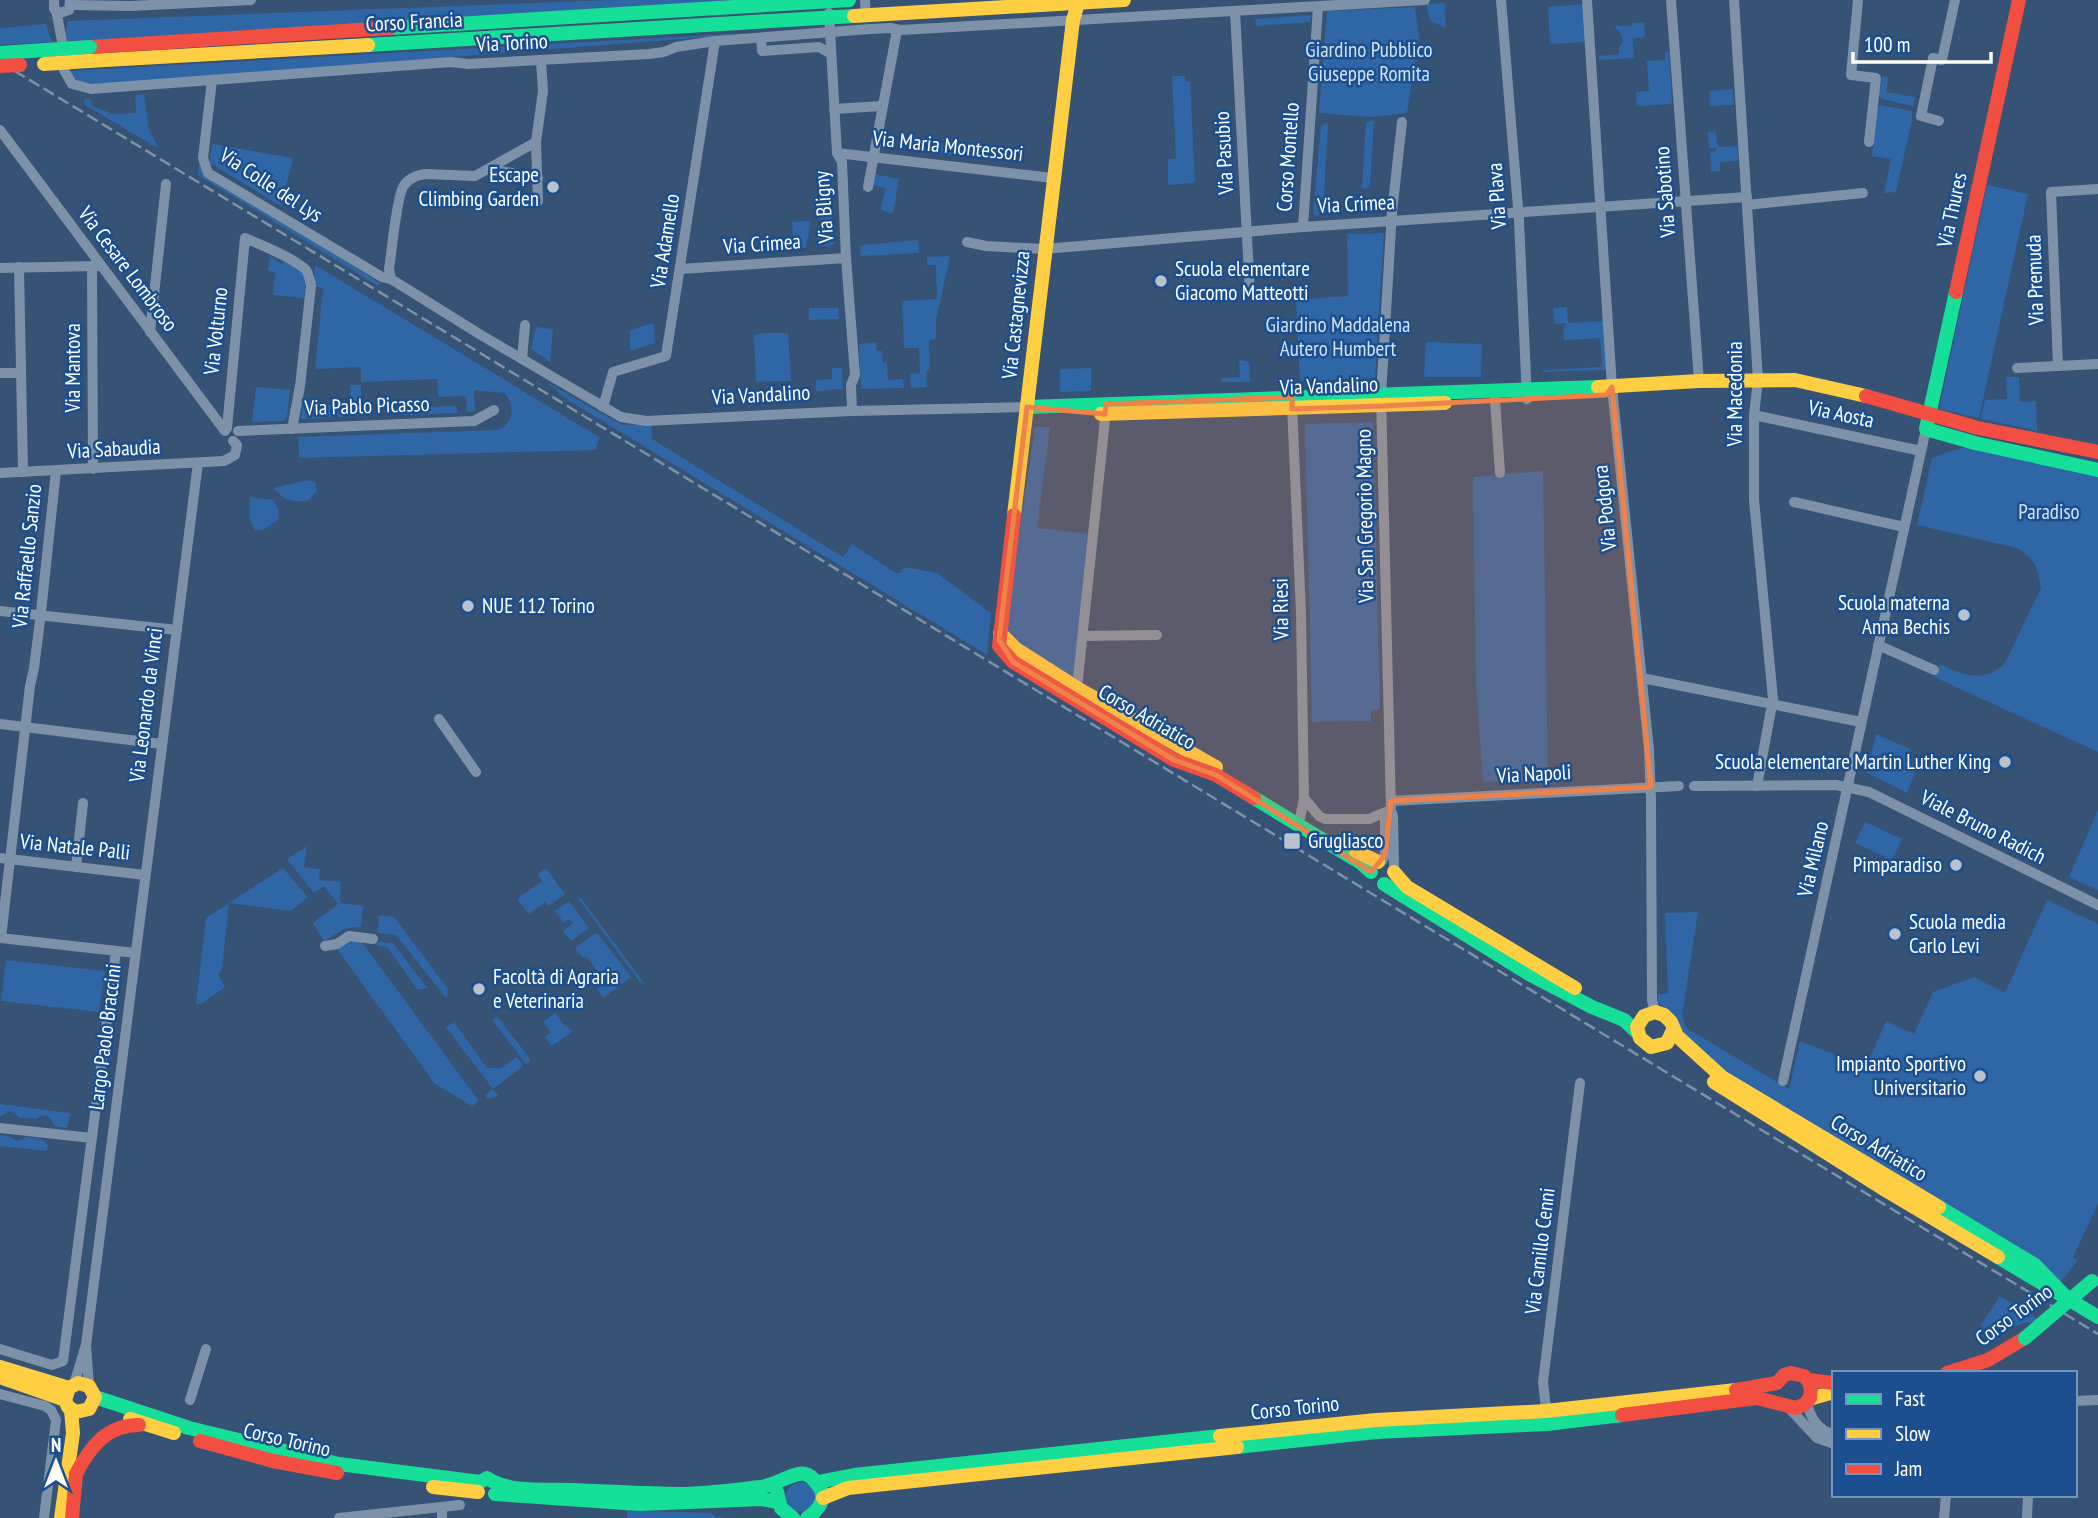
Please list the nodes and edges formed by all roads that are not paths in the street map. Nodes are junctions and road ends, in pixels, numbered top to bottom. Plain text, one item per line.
1 (43, 0) edge
2 (251, 0) edge
3 (849, 0) edge
4 (865, 0) edge
5 (1124, 0) edge
6 (1425, 0) edge
7 (1501, 0) edge
8 (1587, 0) edge
9 (1671, 0) edge
10 (1734, 0) edge
11 (1858, 0) edge
12 (1955, 0) edge
13 (2019, 0) edge
14 (829, 1) edge
15 (1078, 1) edge
16 (71, 2) edge
17 (131, 3) edge
18 (54, 6) edge
19 (1318, 7) junction
20 (1235, 11) junction
21 (866, 16) junction
22 (830, 18) junction
23 (1073, 20) junction
24 (897, 30) junction
25 (830, 33) junction
26 (761, 38) junction
27 (62, 41) dead end
28 (715, 41) junction
29 (0, 53) edge
30 (89, 54) junction
31 (831, 54) junction
32 (541, 61) junction
33 (0, 66) edge
34 (64, 70) dead end
35 (212, 80) junction
36 (882, 106) junction
37 (834, 109) junction
38 (1939, 121) dead end
39 (1402, 122) dead end
40 (0, 130) edge
41 (536, 142) junction
42 (1869, 142) dead end
43 (837, 153) junction
44 (871, 157) junction
45 (490, 169) junction
46 (538, 178) junction
47 (1054, 178) junction
48 (166, 184) dead end
49 (868, 187) dead end
50 (2098, 189) edge
51 (1863, 193) dead end
52 (538, 201) dead end
53 (1747, 201) junction
54 (1684, 202) junction
55 (1600, 208) junction
56 (1518, 213) junction
57 (1392, 222) junction
58 (1303, 227) junction
59 (1246, 231) junction
60 (967, 242) dead end
61 (1044, 249) junction
62 (846, 258) junction
63 (96, 266) junction
64 (19, 267) junction
65 (0, 268) edge
66 (680, 270) junction
67 (391, 279) junction
68 (1250, 293) dead end
69 (525, 325) dead end
70 (150, 332) junction
71 (522, 359) junction
72 (2098, 364) edge
73 (2058, 366) junction
74 (2017, 368) dead end
75 (0, 373) edge
76 (21, 373) junction
77 (1758, 380) junction
78 (1699, 381) junction
79 (1612, 387) junction
80 (1527, 395) junction
81 (1495, 400) junction
82 (1381, 401) junction
83 (1292, 403) junction
84 (603, 407) junction
85 (1027, 407) junction
86 (1106, 409) junction
87 (494, 410) dead end
88 (852, 411) junction
89 (1930, 414) junction
90 (1754, 415) junction
91 (646, 421) joint
92 (292, 429) junction
93 (1926, 429) junction
94 (231, 433) junction
95 (1921, 451) junction
96 (2098, 452) edge
97 (230, 459) joint
98 (198, 463) junction
99 (93, 469) junction
100 (2098, 470) edge
101 (56, 471) junction
102 (23, 472) junction
103 (0, 473) edge
104 (1500, 473) dead end
105 (1794, 502) dead end
106 (1904, 527) junction
107 (0, 611) edge
108 (41, 615) junction
109 (177, 630) junction
110 (1000, 634) junction
111 (1157, 635) dead end
112 (1083, 636) junction
113 (1878, 645) junction
114 (1934, 670) dead end
115 (1642, 678) junction
116 (1077, 688) junction
117 (1772, 704) junction
118 (439, 719) dead end
119 (1861, 722) junction
120 (0, 724) edge
121 (25, 727) junction
122 (162, 744) junction
123 (476, 772) dead end
124 (1679, 786) dead end
125 (1694, 786) dead end
126 (1756, 786) junction
127 (1651, 787) junction
128 (1849, 788) junction
129 (1304, 798) junction
130 (83, 803) dead end
131 (1391, 805) junction
132 (1300, 819) junction
133 (5, 859) edge
134 (76, 867) junction
135 (1384, 870) junction
136 (145, 875) junction
137 (2098, 905) edge
138 (1, 938) edge
139 (373, 939) dead end
140 (325, 946) dead end
141 (116, 951) junction
142 (135, 953) junction
143 (1652, 1013) junction
144 (1673, 1030) junction
145 (1637, 1032) junction
146 (1664, 1046) junction
147 (1783, 1081) dead end
148 (1580, 1083) dead end
149 (94, 1122) junction
150 (114, 1125) junction
151 (0, 1128) edge
152 (92, 1138) junction
153 (90, 1154) junction
154 (110, 1157) junction
155 (1891, 1186) junction
156 (2097, 1282) edge
157 (2098, 1317) edge
158 (2029, 1339) junction
159 (86, 1345) junction
160 (0, 1349) edge
161 (206, 1349) dead end
162 (0, 1367) edge
163 (1955, 1371) edge
164 (1982, 1371) edge
165 (0, 1377) edge
166 (1808, 1380) junction
167 (1777, 1383) junction
168 (1832, 1383) edge
169 (1832, 1393) edge
170 (0, 1394) edge
171 (80, 1398) junction
172 (190, 1400) dead end
173 (2098, 1400) edge
174 (1808, 1401) junction
175 (2077, 1401) edge
176 (1785, 1405) junction
177 (1547, 1418) junction
178 (154, 1427) junction
179 (1832, 1434) edge
180 (1832, 1443) edge
181 (77, 1472) junction
182 (782, 1482) junction
183 (818, 1482) junction
184 (48, 1483) junction
185 (479, 1487) junction
186 (495, 1489) junction
187 (64, 1495) junction
188 (1946, 1497) edge
189 (2028, 1497) edge
190 (777, 1502) junction
191 (460, 1505) dead end
192 (817, 1511) edge
193 (442, 1513) edge
194 (44, 1518) edge
195 (61, 1518) edge
196 (72, 1518) edge
197 (339, 1518) edge
198 (793, 1518) edge
199 (1944, 1518) edge
200 (2027, 1518) edge

1 - 18 street
2 - 17 street
3 - 14 street, Corso Francia
4 - 21 street
5 - 15 street, Corso Francia
6 - 19 street
7 - 56 street, Via Plava
8 - 55 street, Via Podgora
9 - 54 street, Via Sabotino
10 - 53 street, Via Macedonia
11 - 42 street
12 - 38 street
13 - 89 street, Via Thures
14 - 22 street, Via Bligny
14 - 30 street, Corso Francia
15 - 21 street, Corso Francia
15 - 23 street, Via Castagnevizza
16 - 17 street
16 - 18 street
18 - 27 street
19 - 20 street
19 - 58 street, Corso Montello
20 - 23 street
20 - 59 street, Via Pasubio
21 - 22 street, Corso Francia
22 - 25 street, Via Bligny
22 - 30 street, Corso Francia
23 - 24 street
23 - 47 street, Via Castagnevizza
24 - 25 street
24 - 36 street
25 - 26 street, Via Torino
25 - 31 street, Via Bligny
26 - 28 street, Via Torino
26 - 31 street
28 - 32 street, Via Torino
28 - 66 street, Via Adamello
29 - 30 street, Corso Francia, bridge
30 - 33 street, Corso Francia, bridge
31 - 37 street, Via Bligny
32 - 35 street, Via Torino
32 - 41 street
34 - 35 street, Via Torino
35 - 67 street, Via Colle del Lys
36 - 37 street
36 - 44 street
37 - 43 street, Via Bligny
39 - 57 street
40 - 63 street, Via Cesare Lombroso
41 - 45 street
41 - 46 street
43 - 44 street, Via Maria Montessori
43 - 62 street, Via Bligny
44 - 47 street, Via Maria Montessori
44 - 49 street
45 - 46 street
45 - 67 street
46 - 52 street
47 - 61 street, Via Castagnevizza
48 - 70 street
50 - 73 street, Via Premuda
51 - 53 street, Via Crimea
53 - 54 street, Via Crimea
53 - 77 street, Via Macedonia
54 - 55 street, Via Crimea
54 - 78 street, Via Sabotino
55 - 56 street, Via Crimea
55 - 79 street, Via Podgora
56 - 57 street, Via Crimea
56 - 80 street, Via Plava
57 - 58 street, Via Crimea
57 - 82 street, Via San Gregorio Magno
58 - 59 street, Via Crimea
59 - 61 street, Via Crimea
59 - 68 street, Via Pasubio
60 - 61 street, Via Crimea
61 - 85 street, Via Castagnevizza
62 - 66 street, Via Crimea
62 - 88 street, Via Bligny
63 - 64 street
63 - 70 street, Via Cesare Lombroso
63 - 99 street, Via Mantova
64 - 65 street
64 - 76 street
66 - 84 street, Via Adamello
67 - 71 street, Via Colle del Lys
69 - 71 street
70 - 94 street, Via Cesare Lombroso
71 - 84 street, Via Colle del Lys
72 - 73 street
73 - 74 street
75 - 76 street
76 - 102 street
77 - 78 street, Via Vandalino
77 - 89 street, Via Vandalino
77 - 90 street, Via Macedonia
78 - 79 street, Via Vandalino
79 - 80 street, Via Vandalino
79 - 115 street, Via Podgora
80 - 81 street, Via Vandalino
80 - 82 street, Via Vandalino
81 - 82 street, Via Vandalino
81 - 104 street
82 - 83 street, Via Vandalino
82 - 131 street, Via San Gregorio Magno
83 - 86 street, Via Vandalino
83 - 129 street, Via Riesi
84 - 91 street, Via Colle del Lys
85 - 86 street, Via Vandalino
85 - 88 street, Via Vandalino
85 - 110 street, Via Castagnevizza
86 - 112 street, Corso Adriatico
87 - 92 street, Via Pablo Picasso
88 - 91 street, Via Vandalino
89 - 93 street, Via Thures
89 - 96 street, Via Vandalino
90 - 95 street, Via Aosta
90 - 117 street, Via Macedonia
92 - 94 street, Via Pablo Picasso
92 - 94 street, Via Volturno
93 - 95 street, Via Milano
93 - 100 street
94 - 97 street, Via Volturno
95 - 106 street, Via Milano
97 - 98 street, Via Sabaudia
98 - 99 street, Via Sabaudia
98 - 109 street, Via Leonardo da Vinci
99 - 101 street, Via Sabaudia
101 - 102 street, Via Sabaudia
101 - 108 street, Via Raffaello Sanzio
102 - 103 street, Via Sabaudia
105 - 106 street
106 - 113 street, Via Milano
107 - 108 street
108 - 109 street
108 - 121 street, Via Raffaello Sanzio
109 - 122 street, Via Leonardo da Vinci
110 - 116 street, Corso Adriatico
110 - 135 street, Corso Adriatico
111 - 112 street
112 - 116 street, Corso Adriatico
113 - 114 street
113 - 119 street, Via Milano
115 - 117 street
115 - 127 street, Via Podgora
116 - 132 street, Corso Adriatico
117 - 119 street
117 - 126 street, Via Macedonia
118 - 123 street
119 - 128 street, Via Milano
120 - 121 street
121 - 122 street
121 - 133 street, Via Raffaello Sanzio
122 - 136 street, Via Leonardo da Vinci
124 - 127 street, Via Napoli
125 - 126 street
126 - 128 street
127 - 131 street, Via Napoli
127 - 143 street, Via Podgora
128 - 137 street, Viale Bruno Radich
128 - 147 street, Via Milano
129 - 131 street, Via Napoli
129 - 132 street, Via Riesi
130 - 134 street
131 - 135 street, Via San Gregorio Magno
132 - 135 street, Corso Adriatico
133 - 134 street, Via Natale Palli
133 - 138 street, Via Raffaello Sanzio
134 - 136 street, Via Natale Palli
135 - 143 street, Corso Adriatico
135 - 145 street, Corso Adriatico
136 - 142 street, Via Leonardo da Vinci
138 - 141 street
139 - 140 street
141 - 142 street
141 - 149 street, Largo Paolo Braccini
142 - 150 street, Largo Paolo Braccini
143 - 144 street, Corso Adriatico
143 - 145 street
144 - 146 street
144 - 155 street, Corso Adriatico
145 - 146 street, Corso Adriatico
146 - 155 street, Corso Adriatico
148 - 177 street, Via Camillo Cenni
149 - 150 street, Largo Paolo Braccini
149 - 152 street, Largo Paolo Braccini
150 - 154 street, Largo Paolo Braccini
151 - 152 street, Largo Paolo Braccini
152 - 153 street, Largo Paolo Braccini
153 - 154 street
153 - 160 street
154 - 159 street
155 - 157 street, Corso Adriatico
156 - 158 street, Corso Torino, bridge
158 - 163 street, Corso Torino
158 - 164 street, Corso Torino
159 - 171 street
159 - 171 street
161 - 172 street
162 - 171 street, Corso Torino
165 - 171 street, Corso Torino
166 - 167 street, Corso Torino
166 - 168 street, Corso Torino
166 - 174 street
167 - 176 street
167 - 177 street, Corso Torino
169 - 174 street, Corso Torino
170 - 184 street
171 - 178 street, Corso Torino
171 - 181 street
171 - 185 street, Corso Torino
171 - 187 street
173 - 175 street
174 - 176 street, Corso Torino
174 - 179 street
176 - 177 street, Corso Torino
176 - 180 street
177 - 183 street, Corso Torino
177 - 192 street, Corso Torino
178 - 181 street
178 - 185 street, Corso Torino
181 - 196 street
182 - 183 street, Corso Torino
182 - 186 street, Corso Torino
182 - 190 street
183 - 192 street, Corso Torino
184 - 187 street
184 - 194 street
185 - 186 street, Corso Torino
186 - 190 street, Corso Torino
187 - 195 street
188 - 199 street
189 - 200 street
190 - 198 street
191 - 193 street
193 - 197 street

